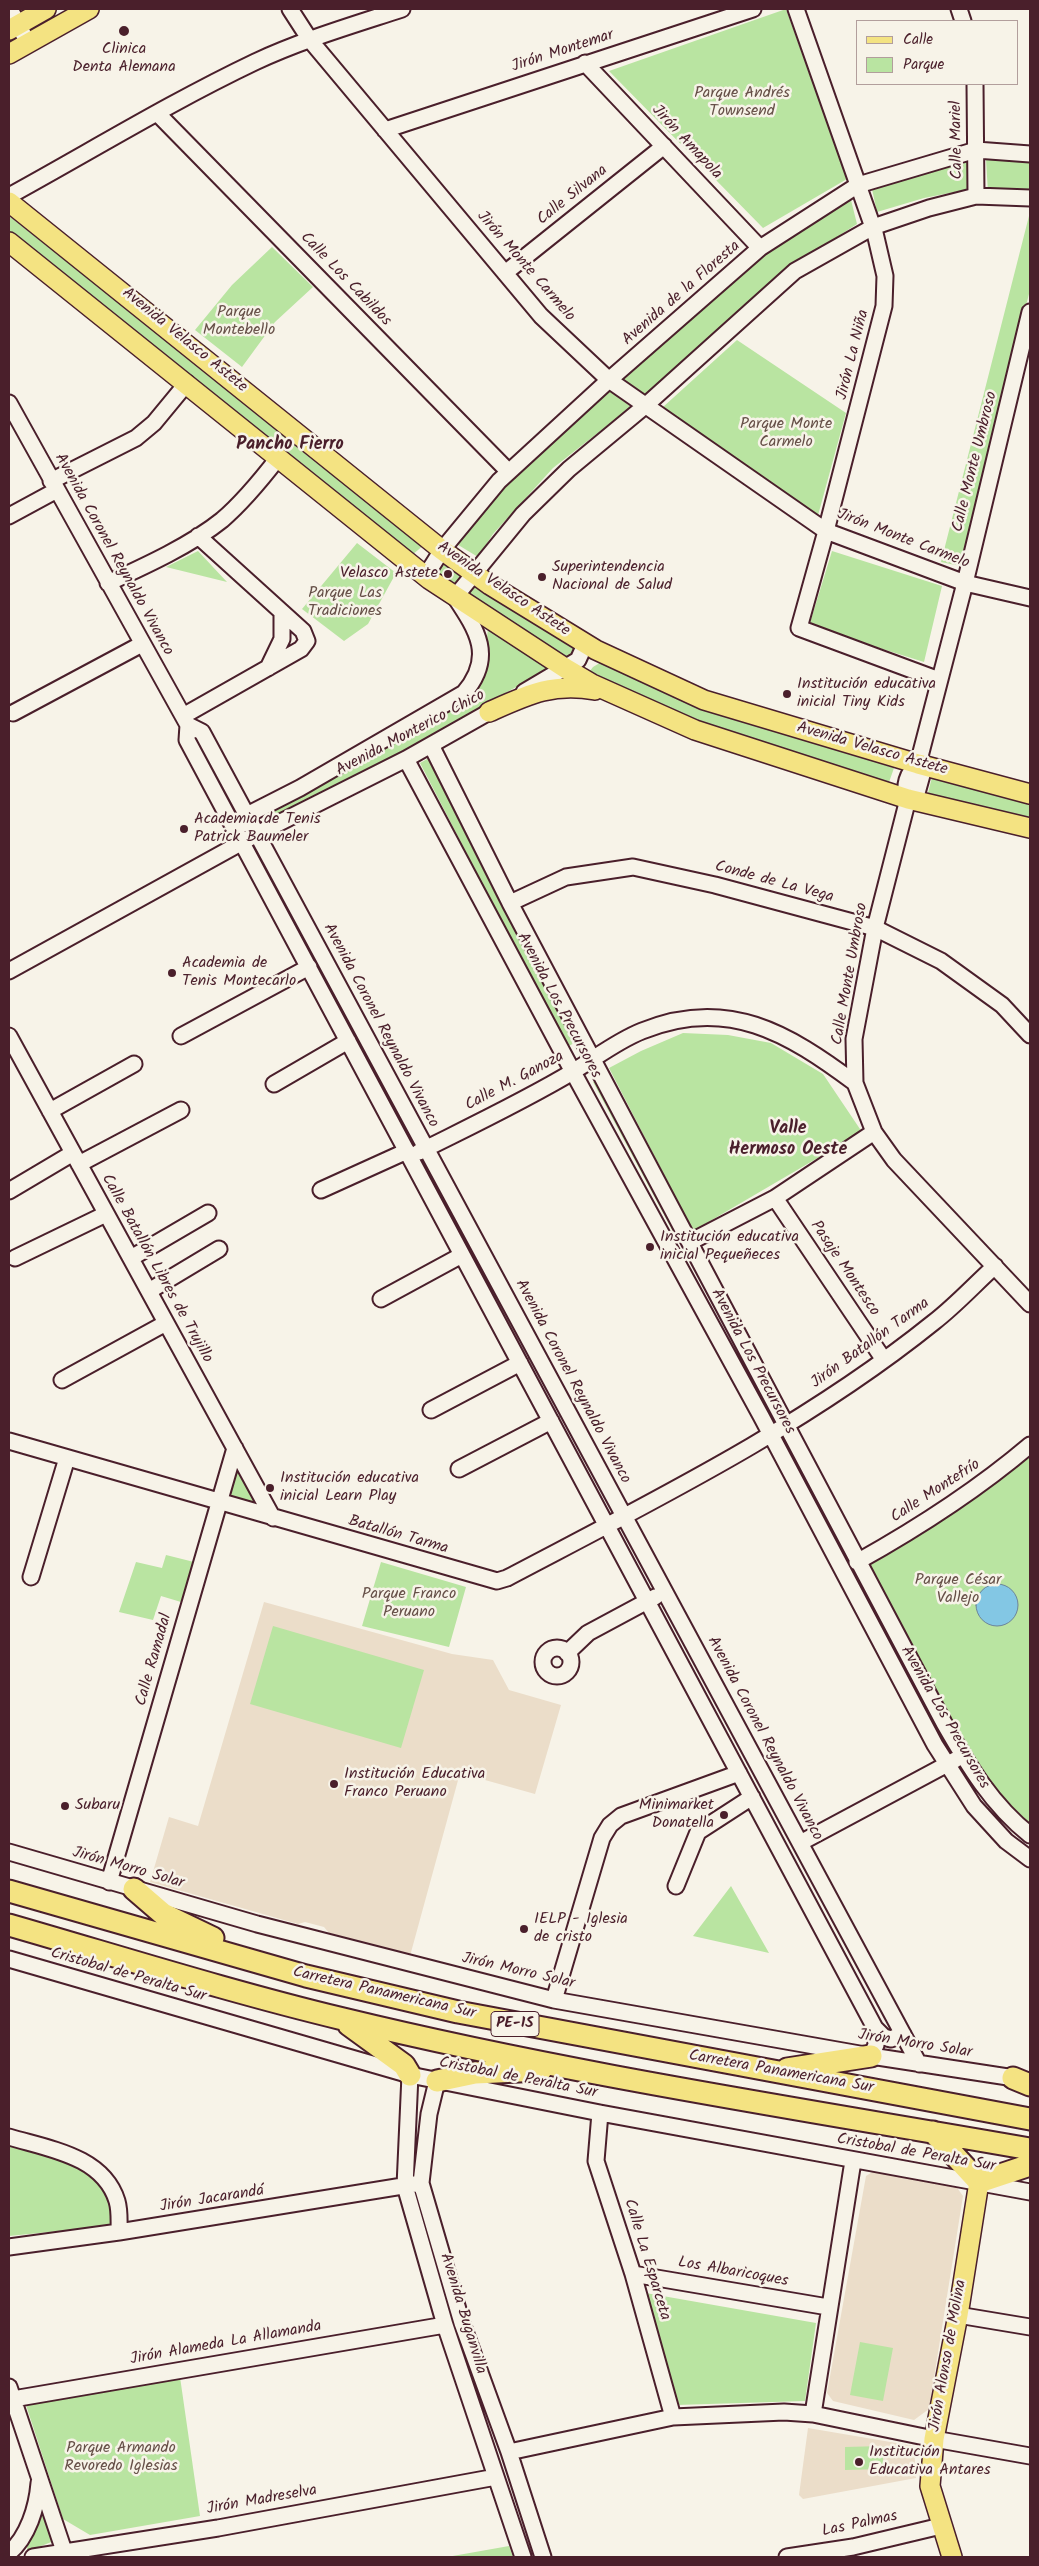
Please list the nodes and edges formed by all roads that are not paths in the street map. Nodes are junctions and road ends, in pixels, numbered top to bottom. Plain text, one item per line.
1 (46, 9) edge
2 (89, 9) edge
3 (290, 9) edge
4 (402, 9) edge
5 (753, 9) edge
6 (796, 9) edge
7 (12, 21) edge
8 (310, 40) junction
9 (28, 43) junction
10 (9, 54) edge
11 (585, 63) junction
12 (975, 85) edge
13 (157, 113) junction
14 (385, 130) junction
15 (664, 146) junction
16 (976, 150) junction
17 (1030, 154) edge
18 (858, 185) junction
19 (9, 196) edge
20 (976, 196) junction
21 (1030, 198) edge
22 (9, 202) edge
23 (873, 227) junction
24 (9, 242) edge
25 (760, 248) junction
26 (505, 273) junction
27 (1030, 312) edge
28 (609, 380) junction
29 (187, 383) junction
30 (9, 403) edge
31 (645, 406) junction
32 (278, 458) junction
33 (509, 472) junction
34 (54, 486) junction
35 (9, 516) edge
36 (826, 531) junction
37 (198, 536) junction
38 (442, 550) junction
39 (473, 573) junction
40 (429, 579) junction
41 (108, 583) junction
42 (965, 583) junction
43 (454, 597) junction
44 (1030, 598) edge
45 (282, 613) junction
46 (582, 642) junction
47 (142, 644) junction
48 (268, 668) junction
49 (565, 668) junction
50 (938, 680) junction
51 (613, 693) junction
52 (489, 712) junction
53 (13, 713) dead end
54 (185, 720) junction
55 (431, 745) junction
56 (406, 759) junction
57 (918, 764) junction
58 (1030, 794) edge
59 (908, 799) junction
60 (247, 815) junction
61 (1030, 828) edge
62 (257, 834) junction
63 (242, 842) junction
64 (510, 903) junction
65 (874, 928) junction
66 (309, 968) junction
67 (9, 970) edge
68 (1030, 1035) edge
69 (9, 1036) edge
70 (181, 1036) dead end
71 (348, 1041) junction
72 (593, 1059) junction
73 (854, 1059) junction
74 (134, 1064) dead end
75 (837, 1070) junction
76 (573, 1072) junction
77 (855, 1083) junction
78 (274, 1084) dead end
79 (181, 1110) dead end
80 (50, 1111) junction
81 (874, 1132) junction
82 (426, 1148) junction
83 (408, 1154) junction
84 (76, 1158) junction
85 (321, 1190) dead end
86 (9, 1191) edge
87 (775, 1198) junction
88 (208, 1213) dead end
89 (106, 1214) junction
90 (690, 1242) junction
91 (219, 1250) dead end
92 (462, 1256) junction
93 (15, 1258) dead end
94 (131, 1258) junction
95 (995, 1266) junction
96 (149, 1291) junction
97 (381, 1298) dead end
98 (1030, 1304) edge
99 (166, 1323) junction
100 (524, 1329) junction
101 (506, 1338) junction
102 (884, 1360) junction
103 (520, 1363) junction
104 (62, 1380) dead end
105 (430, 1410) dead end
106 (551, 1422) junction
107 (786, 1425) junction
108 (771, 1434) junction
109 (9, 1441) edge
110 (1030, 1445) edge
111 (235, 1448) junction
112 (66, 1458) junction
113 (459, 1469) dead end
114 (220, 1501) junction
115 (624, 1516) junction
116 (273, 1518) junction
117 (607, 1525) junction
118 (857, 1562) junction
119 (31, 1577) dead end
120 (665, 1591) junction
121 (647, 1601) junction
122 (566, 1653) dead end
123 (963, 1756) junction
124 (947, 1764) junction
125 (739, 1773) junction
126 (752, 1797) junction
127 (1030, 1835) edge
128 (800, 1843) junction
129 (9, 1852) edge
130 (1030, 1860) edge
131 (109, 1882) junction
132 (676, 1886) dead end
133 (9, 1890) edge
134 (134, 1890) junction
135 (9, 1925) edge
136 (9, 1959) edge
137 (306, 1976) junction
138 (554, 2000) junction
139 (341, 2019) junction
140 (875, 2028) junction
141 (903, 2034) junction
142 (871, 2056) junction
143 (919, 2064) junction
144 (574, 2068) junction
145 (771, 2072) junction
146 (410, 2075) junction
147 (437, 2081) junction
148 (1025, 2081) edge
149 (600, 2114) junction
150 (1030, 2119) edge
151 (933, 2132) junction
152 (9, 2137) edge
153 (1030, 2149) edge
154 (853, 2161) junction
155 (1030, 2165) edge
156 (421, 2182) junction
157 (979, 2182) junction
158 (405, 2186) junction
159 (1030, 2192) edge
160 (120, 2232) junction
161 (9, 2247) edge
162 (633, 2274) junction
163 (828, 2307) junction
164 (958, 2315) junction
165 (445, 2325) junction
166 (1030, 2327) edge
167 (11, 2392) edge
168 (813, 2414) junction
169 (673, 2417) junction
170 (934, 2440) junction
171 (509, 2452) junction
172 (1030, 2456) edge
173 (39, 2476) junction
174 (496, 2477) junction
175 (941, 2526) junction
176 (64, 2551) junction
177 (854, 2552) edge
178 (9, 2553) edge
179 (33, 2557) edge
180 (523, 2557) edge
181 (543, 2557) edge
182 (787, 2557) edge
183 (952, 2557) edge

1 - 7 main road
2 - 9 main road
3 - 8 street, Jirón Monte Carmelo
4 - 8 street
5 - 11 street, Jirón Montemar
6 - 18 street, Jirón La Niña
7 - 9 street
8 - 13 street
8 - 14 street, Jirón Monte Carmelo
9 - 10 main road
11 - 14 street, Jirón Montemar
11 - 15 street, Jirón Amapola
12 - 16 street, Calle Mariel
13 - 19 street
13 - 33 street, Calle Los Cabildos
14 - 26 street, Jirón Monte Carmelo
15 - 25 street, Jirón Amapola
15 - 26 street, Calle Silvana
16 - 17 street, Avenida de la Floresta
16 - 18 street, Avenida de la Floresta
16 - 20 street, Calle Mariel
18 - 23 street, Jirón La Niña
18 - 25 street, Avenida de la Floresta
20 - 21 street
20 - 23 street
22 - 38 main road, Avenida Velasco Astete
23 - 31 street
23 - 36 street, Jirón La Niña
24 - 29 main road, Avenida Velasco Astete
25 - 28 street, Avenida de la Floresta
26 - 28 street, Jirón Monte Carmelo
27 - 42 street, Calle Monte Umbroso
28 - 31 street, Jirón Monte Carmelo
28 - 33 street, Avenida de la Floresta
29 - 32 main road, Avenida Velasco Astete
29 - 34 street
30 - 34 street, Avenida Coronel Reynaldo Vivanco
31 - 36 street, Jirón Monte Carmelo
31 - 39 street
32 - 37 street
32 - 40 main road, Avenida Velasco Astete
33 - 38 street, Avenida de la Floresta
34 - 35 street
34 - 41 street, Avenida Coronel Reynaldo Vivanco
36 - 42 street, Jirón Monte Carmelo
36 - 50 street, Jirón La Niña
37 - 41 street
37 - 45 street
38 - 39 main road, Avenida Velasco Astete
38 - 40 street, Avenida de la Floresta
39 - 43 street
39 - 46 main road, Avenida Velasco Astete
40 - 43 main road, Avenida Velasco Astete
41 - 47 street, Avenida Coronel Reynaldo Vivanco
42 - 44 street, Jirón Monte Carmelo
42 - 50 street, Calle Monte Umbroso
43 - 49 main road, Avenida Velasco Astete
43 - 60 street, Avenida Monterico Chico
45 - 48 street
45 - 48 street
46 - 49 street, Avenida Monterico Chico
46 - 57 main road, Avenida Velasco Astete
47 - 53 street
47 - 54 street, Avenida Coronel Reynaldo Vivanco
48 - 54 street
49 - 51 main road, Avenida Velasco Astete
49 - 52 street, Avenida Monterico Chico
50 - 57 street, Calle Monte Umbroso
51 - 52 main road
51 - 59 main road, Avenida Velasco Astete
52 - 55 street, Avenida Monterico Chico
54 - 60 street, Avenida Coronel Reynaldo Vivanco
54 - 63 street, Avenida Coronel Reynaldo Vivanco
55 - 56 street, Avenida Monterico Chico
55 - 64 street, Avenida Los Precursores
56 - 62 street, Avenida Monterico Chico
56 - 76 street, Avenida Los Precursores
57 - 58 main road, Avenida Velasco Astete
57 - 59 street, Calle Monte Umbroso
59 - 61 main road, Avenida Velasco Astete
59 - 65 street, Calle Monte Umbroso
60 - 62 street, Avenida Coronel Reynaldo Vivanco
60 - 63 street
62 - 63 street, Avenida Monterico Chico
62 - 82 street, Avenida Coronel Reynaldo Vivanco
63 - 66 street, Avenida Coronel Reynaldo Vivanco
63 - 67 street, Avenida Monterico Chico
64 - 65 street, Conde de La Vega
64 - 72 street, Avenida Los Precursores
65 - 68 street, Conde de La Vega
65 - 73 street, Calle Monte Umbroso
66 - 70 street
66 - 71 street, Avenida Coronel Reynaldo Vivanco
69 - 80 street, Calle Batallón Libres de Trujillo
71 - 78 street
71 - 83 street, Avenida Coronel Reynaldo Vivanco
72 - 75 street, Calle M. Ganoza
72 - 76 street, Calle M. Ganoza
72 - 90 street, Avenida Los Precursores
73 - 75 street
73 - 77 street, Calle Monte Umbroso
74 - 80 street
75 - 77 street, Calle M. Ganoza
76 - 82 street, Calle M. Ganoza
76 - 108 street, Avenida Los Precursores
77 - 81 street, Calle Monte Umbroso
79 - 84 street
80 - 84 street, Calle Batallón Libres de Trujillo
81 - 87 street
81 - 95 street, Calle Monte Umbroso
82 - 83 street, Calle M. Ganoza
82 - 100 street, Avenida Coronel Reynaldo Vivanco
83 - 85 street, Calle M. Ganoza
83 - 92 street, Avenida Coronel Reynaldo Vivanco
84 - 86 street
84 - 89 street, Calle Batallón Libres de Trujillo
87 - 90 street
87 - 102 street, Pasaje Montesco
88 - 94 street
89 - 93 street
89 - 94 street, Calle Batallón Libres de Trujillo
90 - 107 street, Avenida Los Precursores
91 - 96 street
92 - 97 street
92 - 101 street, Avenida Coronel Reynaldo Vivanco
94 - 96 street, Calle Batallón Libres de Trujillo
95 - 98 street, Calle Monte Umbroso
95 - 102 street, Jirón Batallón Tarma
96 - 99 street, Calle Batallón Libres de Trujillo
99 - 104 street
99 - 111 street, Calle Batallón Libres de Trujillo
100 - 101 street
100 - 115 street, Avenida Coronel Reynaldo Vivanco
101 - 103 street, Avenida Coronel Reynaldo Vivanco
102 - 107 street, Jirón Batallón Tarma
103 - 105 street
103 - 106 street, Avenida Coronel Reynaldo Vivanco
106 - 113 street
106 - 117 street, Avenida Coronel Reynaldo Vivanco
107 - 108 street
107 - 118 street, Avenida Los Precursores
108 - 115 street
108 - 124 street, Avenida Los Precursores
109 - 112 street, Batallón Tarma
110 - 118 street, Calle Montefrío
111 - 114 street, Calle Ramadal
111 - 116 street, Calle Batallón Libres de Trujillo
112 - 114 street, Batallón Tarma
112 - 119 street
114 - 116 street, Batallón Tarma
114 - 131 street, Calle Ramadal
115 - 117 street, Batallón Tarma
115 - 120 street, Avenida Coronel Reynaldo Vivanco
116 - 117 street, Batallón Tarma
117 - 121 street, Avenida Coronel Reynaldo Vivanco
118 - 123 street, Avenida Los Precursores
120 - 121 street
120 - 128 street, Avenida Coronel Reynaldo Vivanco
121 - 122 street
121 - 125 street, Avenida Coronel Reynaldo Vivanco
123 - 124 street
123 - 127 street, Avenida Los Precursores
124 - 128 street
124 - 130 street, Avenida Los Precursores
125 - 126 street, Avenida Coronel Reynaldo Vivanco
125 - 138 street
126 - 132 street
126 - 140 street, Avenida Coronel Reynaldo Vivanco
128 - 141 street, Avenida Coronel Reynaldo Vivanco
129 - 131 street, Jirón Morro Solar
131 - 134 street, Jirón Morro Solar
133 - 137 highway, Carretera Panamericana Sur / PE-1S
134 - 137 highway
134 - 138 street, Jirón Morro Solar
135 - 139 highway, Carretera Panamericana Sur / PE-1S
136 - 146 street, Cristobal de Peralta Sur
137 - 145 highway, Carretera Panamericana Sur / PE-1S
138 - 142 street, Jirón Morro Solar
139 - 144 highway, Carretera Panamericana Sur / PE-1S
139 - 146 highway
140 - 141 street
140 - 142 street
141 - 143 street, Avenida Coronel Reynaldo Vivanco
142 - 143 street, Jirón Morro Solar
142 - 145 highway
143 - 148 street, Jirón Morro Solar
144 - 147 highway
144 - 151 highway, Carretera Panamericana Sur / PE-1S
145 - 150 highway, Carretera Panamericana Sur / PE-1S
146 - 147 street, Cristobal de Peralta Sur
146 - 158 street, Avenida Buganvilla
147 - 149 street, Cristobal de Peralta Sur
147 - 156 street, Avenida Buganvilla
149 - 154 street, Cristobal de Peralta Sur
149 - 162 street, Calle La Esparceta
151 - 153 highway, Carretera Panamericana Sur / PE-1S
151 - 157 highway
152 - 160 street
154 - 157 street, Cristobal de Peralta Sur
154 - 163 street
155 - 157 highway
156 - 158 street, Jirón Jacarandá
156 - 171 street, Avenida Buganvilla
157 - 159 street, Cristobal de Peralta Sur
157 - 164 main road, Jirón Alonso de Molina
158 - 160 street, Jirón Jacarandá
158 - 165 street, Avenida Buganvilla
160 - 161 street, Jirón Jacarandá
162 - 163 street, Los Albaricoques
162 - 169 street, Calle La Esparceta
163 - 168 street
164 - 166 street
164 - 170 main road, Jirón Alonso de Molina
165 - 167 street, Jirón Alameda La Allamanda
165 - 174 street, Avenida Buganvilla
167 - 173 street
168 - 169 street
168 - 170 street
169 - 171 street
170 - 172 street
170 - 175 main road, Jirón Alonso de Molina
171 - 181 street, Avenida Buganvilla
173 - 176 street
173 - 178 street
174 - 176 street, Jirón Madreselva
174 - 180 street, Avenida Buganvilla
175 - 177 street, Las Palmas
175 - 183 main road, Jirón Alonso de Molina
176 - 179 street, Jirón Madreselva
177 - 182 street, Las Palmas

